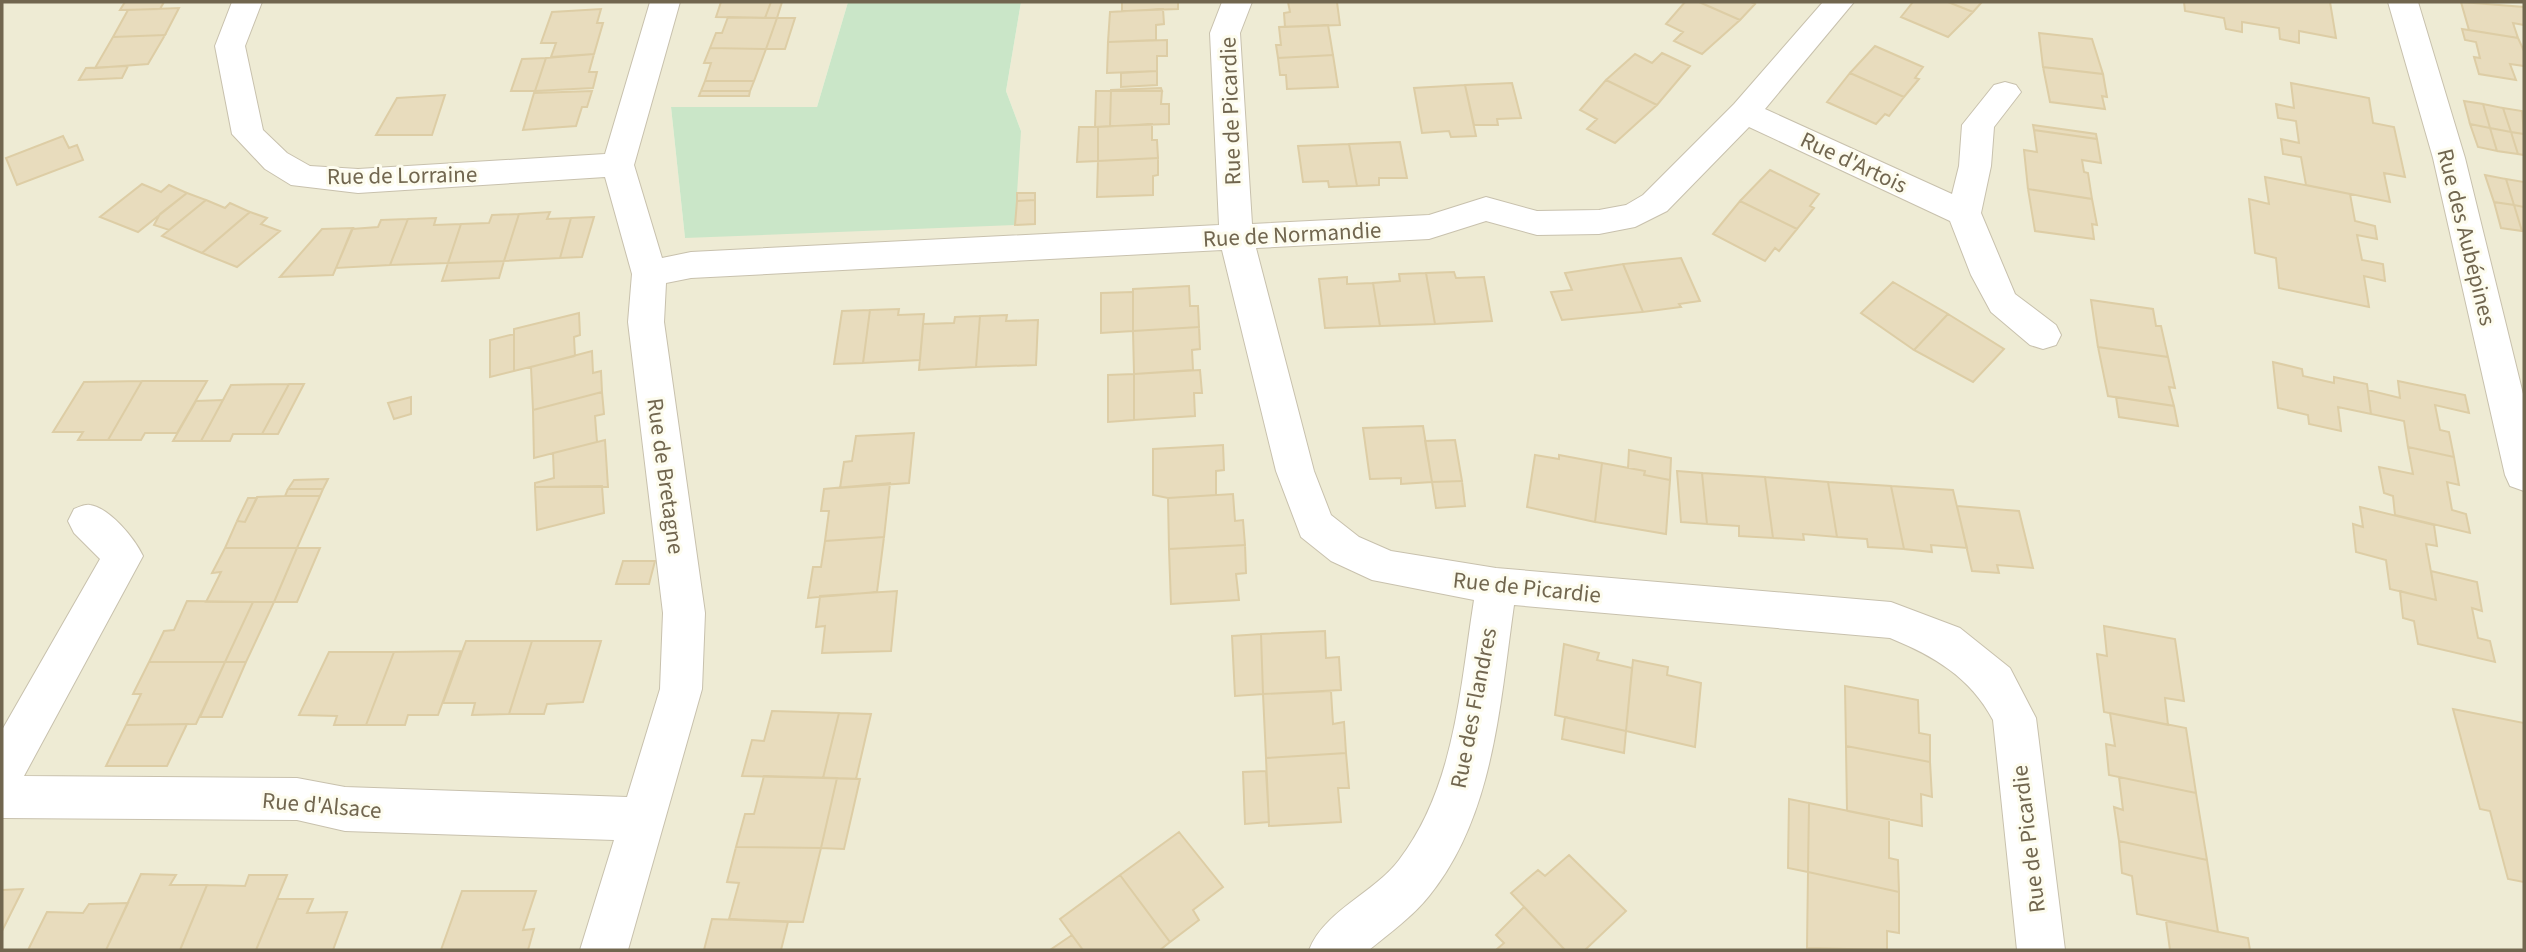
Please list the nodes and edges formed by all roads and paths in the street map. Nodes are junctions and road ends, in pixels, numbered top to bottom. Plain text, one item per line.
1 (247, 2) edge
2 (665, 2) edge
3 (1237, 2) edge
4 (1839, 2) edge
5 (2403, 2) edge
6 (2005, 92) dead end
7 (1745, 112) junction
8 (618, 165) junction
9 (1964, 213) junction
10 (1236, 237) junction
11 (649, 274) junction
12 (2043, 335) dead end
13 (2524, 475) edge
14 (88, 521) dead end
15 (1496, 586) junction
16 (2, 772) edge
17 (2, 797) edge
18 (643, 820) junction
19 (604, 950) edge
20 (1333, 950) edge
21 (2041, 950) edge

1 - 8 street, Rue de Lorraine
2 - 8 street
3 - 10 street, Rue de Picardie
4 - 7 street, Rue de Normandie
5 - 13 street, Rue des Aubépines
6 - 9 street
7 - 9 street, Rue d'Artois
7 - 10 street, Rue de Normandie
8 - 11 street, Rue de Bretagne
9 - 12 street
10 - 11 street, Rue de Normandie
10 - 15 street, Rue de Picardie
11 - 18 street, Rue de Bretagne
14 - 16 street
15 - 20 street, Rue des Flandres
15 - 21 street, Rue de Picardie
17 - 18 street, Rue d'Alsace
18 - 19 street, Rue de Bretagne

